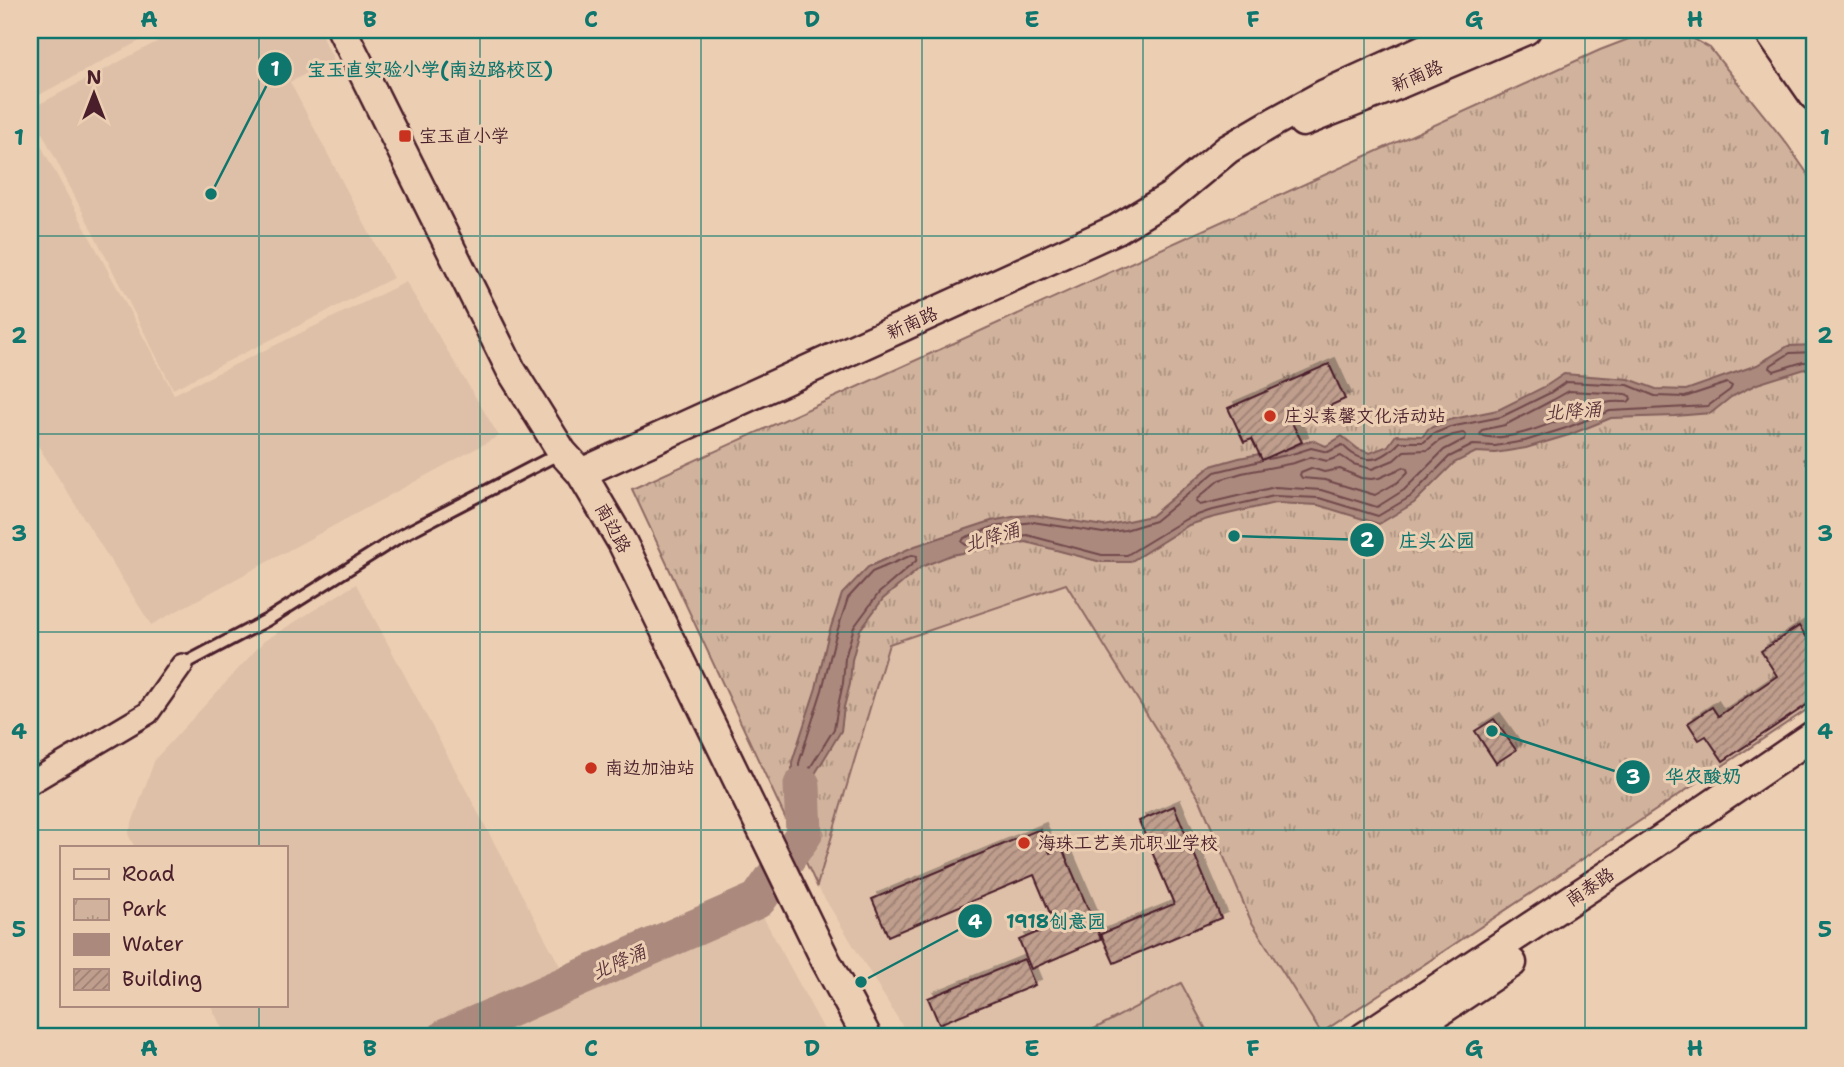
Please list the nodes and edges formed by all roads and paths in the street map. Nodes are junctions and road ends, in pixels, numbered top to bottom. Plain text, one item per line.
1 (342, 30) edge
2 (1466, 30) edge
3 (1526, 30) edge
4 (1768, 30) edge
5 (1801, 30) edge
6 (1814, 48) edge
7 (1814, 96) edge
8 (1228, 149) junction
9 (562, 452) junction
10 (581, 473) junction
11 (182, 665) joint
12 (1814, 735) edge
13 (1814, 757) edge
14 (30, 783) edge
15 (867, 1037) edge
16 (1364, 1037) edge
17 (1401, 1037) edge

1 - 9 street, 南边路
2 - 8 street, 新南路
3 - 8 street, 新南路
4 - 7 street
5 - 6 main road
8 - 10 street, 新南路
9 - 10 street, 南边路
9 - 11 lane
10 - 15 street, 南边路
11 - 14 street
12 - 16 street, 南泰路
13 - 17 street, 南泰路

